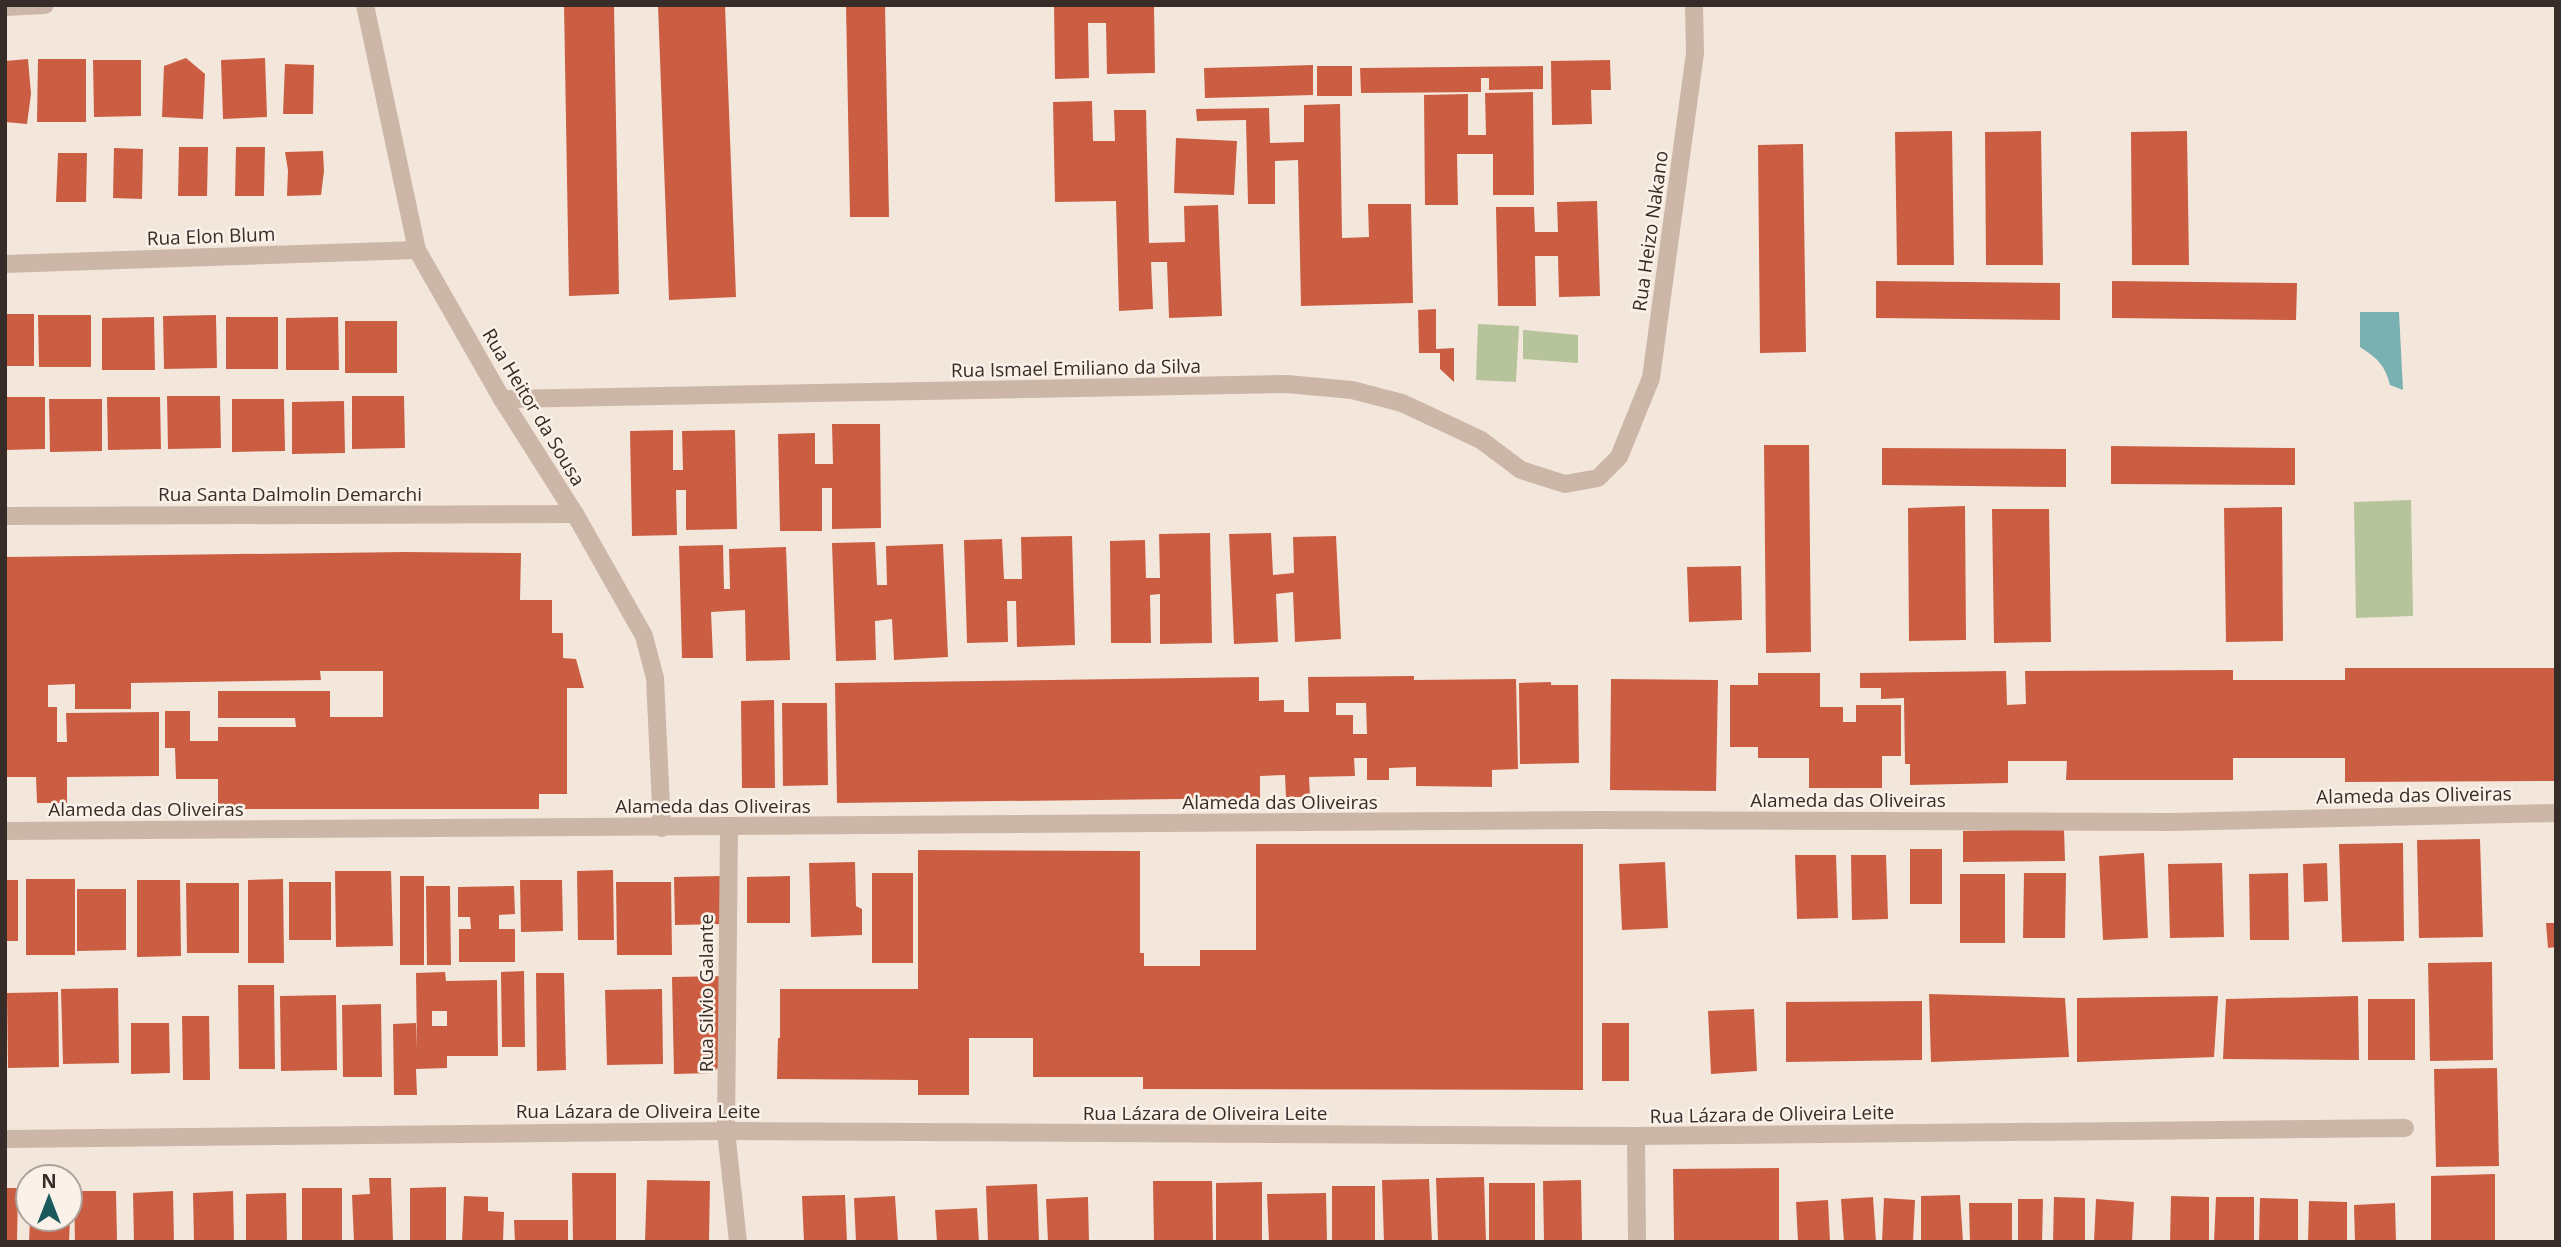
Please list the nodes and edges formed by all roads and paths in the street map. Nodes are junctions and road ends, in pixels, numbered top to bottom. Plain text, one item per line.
1 (45, 5) edge
2 (365, 5) edge
3 (1694, 5) edge
4 (5, 7) edge
5 (417, 250) junction
6 (5, 264) edge
7 (502, 399) junction
8 (1619, 457) joint
9 (575, 514) junction
10 (5, 516) edge
11 (2556, 813) edge
12 (729, 827) junction
13 (662, 828) junction
14 (5, 831) edge
15 (2405, 1128) dead end
16 (726, 1131) junction
17 (1636, 1136) junction
18 (5, 1139) edge
19 (738, 1242) edge
20 (1637, 1242) edge

1 - 4 street
2 - 5 street, Rua Heitor da Sousa
3 - 8 street, Rua Heizo Nakano
5 - 6 street, Rua Elon Blum
5 - 7 street, Rua Heitor da Sousa
7 - 8 street, Rua Ismael Emiliano da Silva
7 - 9 street, Rua Heitor da Sousa
9 - 10 street, Rua Santa Dalmolin Demarchi
9 - 13 street, Rua Heitor da Sousa
11 - 12 street, Alameda das Oliveiras
12 - 13 street, Alameda das Oliveiras
12 - 16 street, Rua Silvio Galante
13 - 14 street, Alameda das Oliveiras
15 - 17 street, Rua Lázara de Oliveira Leite
16 - 17 street, Rua Lázara de Oliveira Leite
16 - 18 street, Rua Lázara de Oliveira Leite
16 - 19 street, Rua Silvio Galante
17 - 20 street

